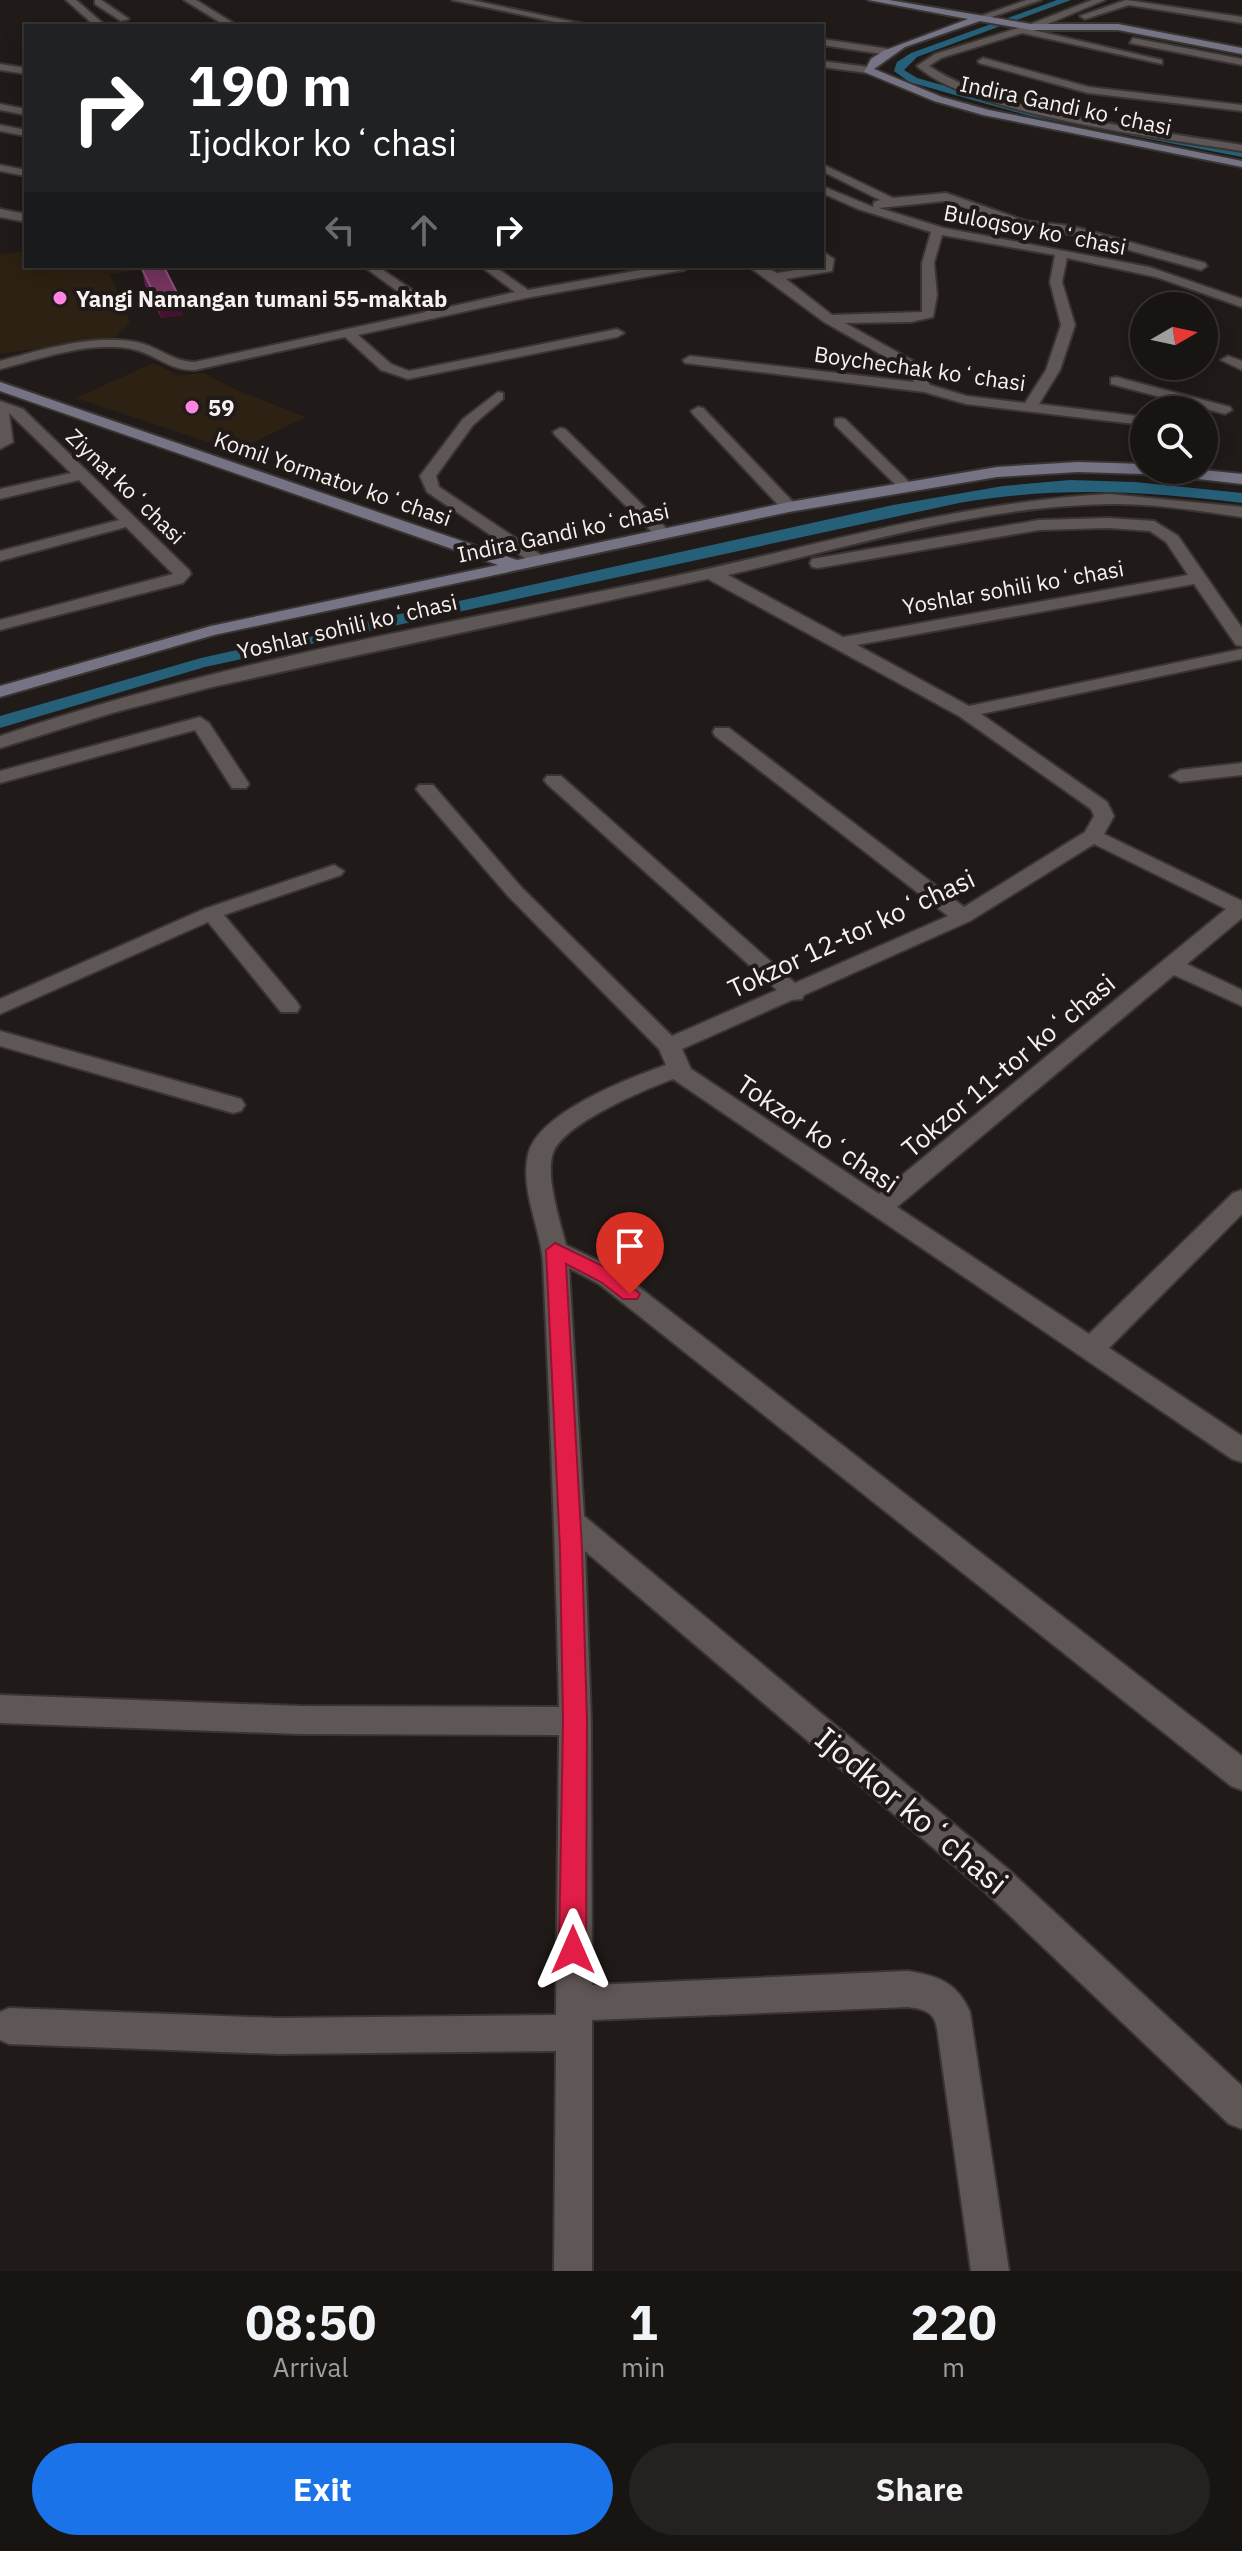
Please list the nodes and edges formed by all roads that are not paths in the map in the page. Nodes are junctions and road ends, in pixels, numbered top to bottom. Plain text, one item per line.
1 (71, 0) edge
2 (117, 0) edge
3 (189, 0) edge
4 (457, 0) edge
5 (873, 0) edge
6 (1036, 0) edge
7 (1100, 0) edge
8 (96, 1) edge
9 (124, 19) dead end
10 (986, 19) junction
11 (1242, 20) edge
12 (99, 24) edge
13 (230, 24) edge
14 (578, 24) edge
15 (1044, 27) junction
16 (1023, 28) junction
17 (1127, 39) dead end
18 (824, 42) edge
19 (1242, 51) edge
20 (889, 52) junction
21 (983, 61) dead end
22 (1158, 62) dead end
23 (1242, 62) edge
24 (824, 64) edge
25 (0, 67) edge
26 (868, 70) junction
27 (24, 71) edge
28 (1240, 91) edge
29 (0, 107) edge
30 (1236, 107) edge
31 (24, 112) edge
32 (0, 128) edge
33 (24, 133) edge
34 (1242, 148) edge
35 (1242, 164) edge
36 (0, 168) edge
37 (824, 168) edge
38 (24, 173) edge
39 (824, 190) edge
40 (889, 202) junction
41 (860, 208) junction
42 (0, 213) edge
43 (1077, 214) dead end
44 (24, 218) edge
45 (1039, 224) junction
46 (937, 232) junction
47 (1061, 255) junction
48 (824, 256) edge
49 (1201, 266) dead end
50 (372, 268) edge
51 (489, 268) edge
52 (670, 268) edge
53 (758, 268) edge
54 (775, 277) junction
55 (526, 294) junction
56 (1242, 303) edge
57 (437, 313) junction
58 (829, 319) junction
59 (347, 332) junction
60 (617, 333) dead end
61 (690, 360) dead end
62 (0, 365) edge
63 (1116, 381) dead end
64 (0, 386) edge
65 (925, 388) junction
66 (18, 393) junction
67 (498, 396) dead end
68 (0, 397) edge
69 (0, 406) edge
70 (1030, 407) junction
71 (1225, 410) junction
72 (698, 411) dead end
73 (1218, 411) edge
74 (1242, 411) edge
75 (1130, 419) edge
76 (840, 422) dead end
77 (560, 432) dead end
78 (0, 445) edge
79 (1130, 469) edge
80 (81, 475) junction
81 (1218, 476) edge
82 (1242, 479) edge
83 (904, 485) junction
84 (0, 494) edge
85 (789, 507) junction
86 (1242, 512) edge
87 (132, 521) junction
88 (662, 533) junction
89 (0, 556) edge
90 (538, 560) junction
91 (515, 565) junction
92 (717, 576) junction
93 (1198, 578) junction
94 (0, 625) edge
95 (1242, 641) edge
96 (838, 643) junction
97 (1242, 654) edge
98 (0, 692) edge
99 (966, 712) junction
100 (722, 732) dead end
101 (0, 742) edge
102 (1242, 769) edge
103 (1180, 776) dead end
104 (0, 777) edge
105 (554, 780) dead end
106 (239, 784) dead end
107 (426, 789) dead end
108 (1093, 836) junction
109 (334, 871) dead end
110 (1241, 907) edge
111 (211, 913) junction
112 (963, 917) junction
113 (1172, 965) junction
114 (794, 994) junction
115 (1242, 999) edge
116 (0, 1007) edge
117 (289, 1007) dead end
118 (0, 1038) edge
119 (673, 1057) junction
120 (233, 1105) dead end
121 (1242, 1199) edge
122 (879, 1208) junction
123 (555, 1250) junction
124 (1090, 1350) junction
125 (1242, 1451) edge
126 (570, 1521) junction
127 (0, 1709) edge
128 (575, 1721) junction
129 (1242, 1775) edge
130 (573, 2018) junction
131 (9, 2026) dead end
132 (1242, 2111) edge
133 (573, 2271) edge
134 (990, 2271) edge

1 - 12 street
2 - 8 street
3 - 13 street
4 - 14 street
5 - 10 street
6 - 10 street
7 - 16 street
8 - 9 street
10 - 16 street
10 - 20 street
11 - 15 street
15 - 16 street
15 - 19 street
16 - 22 street
16 - 34 street
17 - 23 street
18 - 20 street
20 - 26 street
21 - 30 street
24 - 26 street
25 - 27 street
26 - 35 street, Indira Gandi koʻchasi
28 - 30 street
29 - 31 street
32 - 33 street
36 - 38 street
37 - 40 street
39 - 41 street, Buloqsoy koʻchasi
40 - 41 street
40 - 45 street
41 - 46 street, Buloqsoy koʻchasi
42 - 44 street
43 - 45 street
45 - 49 street
46 - 47 street, Buloqsoy koʻchasi
46 - 58 street
47 - 56 street, Buloqsoy koʻchasi
47 - 70 street
48 - 54 street
50 - 57 street
51 - 55 street
52 - 55 street
53 - 54 street
54 - 58 street
55 - 57 street
57 - 59 street
58 - 65 street
59 - 60 street
59 - 62 street
61 - 65 street, Boychechak koʻchasi
63 - 71 street
64 - 66 street, Komil Yormatov koʻchasi
65 - 70 street, Boychechak koʻchasi
66 - 68 street
66 - 91 street, Komil Yormatov koʻchasi
67 - 90 street
69 - 78 street, Ziynat koʻchasi
69 - 80 street, Ziynat koʻchasi
70 - 75 street, Boychechak koʻchasi
71 - 73 street
71 - 74 street
72 - 85 street
76 - 83 street
77 - 88 street
79 - 83 street, Indira Gandi koʻchasi
80 - 84 street
80 - 87 street, Ziynat koʻchasi
81 - 82 street
83 - 85 street, Indira Gandi koʻchasi
85 - 88 street, Indira Gandi koʻchasi
86 - 92 street, Yoshlar sohili koʻchasi
87 - 89 street
87 - 94 street, Ziynat koʻchasi
88 - 90 street, Indira Gandi koʻchasi
90 - 91 street, Indira Gandi koʻchasi
91 - 98 street, Indira Gandi koʻchasi
92 - 93 street, Yoshlar sohili koʻchasi
92 - 96 street
92 - 101 street, Yoshlar sohili koʻchasi
93 - 95 street, Yoshlar sohili koʻchasi
93 - 96 street, Yoshlar sohili koʻchasi
96 - 99 street
97 - 99 street
99 - 108 street
100 - 112 street
102 - 103 street
104 - 106 street
105 - 114 street
107 - 119 street, Tokzor koʻchasi
108 - 110 street
108 - 112 street, Tokzor 12-tor koʻchasi
109 - 111 street
110 - 113 street, Tokzor 11-tor koʻchasi
111 - 116 street
111 - 117 street
112 - 114 street, Tokzor 12-tor koʻchasi
113 - 115 street
113 - 122 street, Tokzor 11-tor koʻchasi
114 - 119 street, Tokzor 12-tor koʻchasi
118 - 120 street
119 - 122 street, Tokzor koʻchasi
119 - 123 street
121 - 124 street
122 - 124 street, Tokzor koʻchasi
123 - 126 street
123 - 129 street
124 - 125 street, Tokzor koʻchasi
126 - 128 street
126 - 132 street, Ijodkor koʻchasi
127 - 128 street
128 - 130 street
130 - 131 street
130 - 133 street
130 - 134 street

